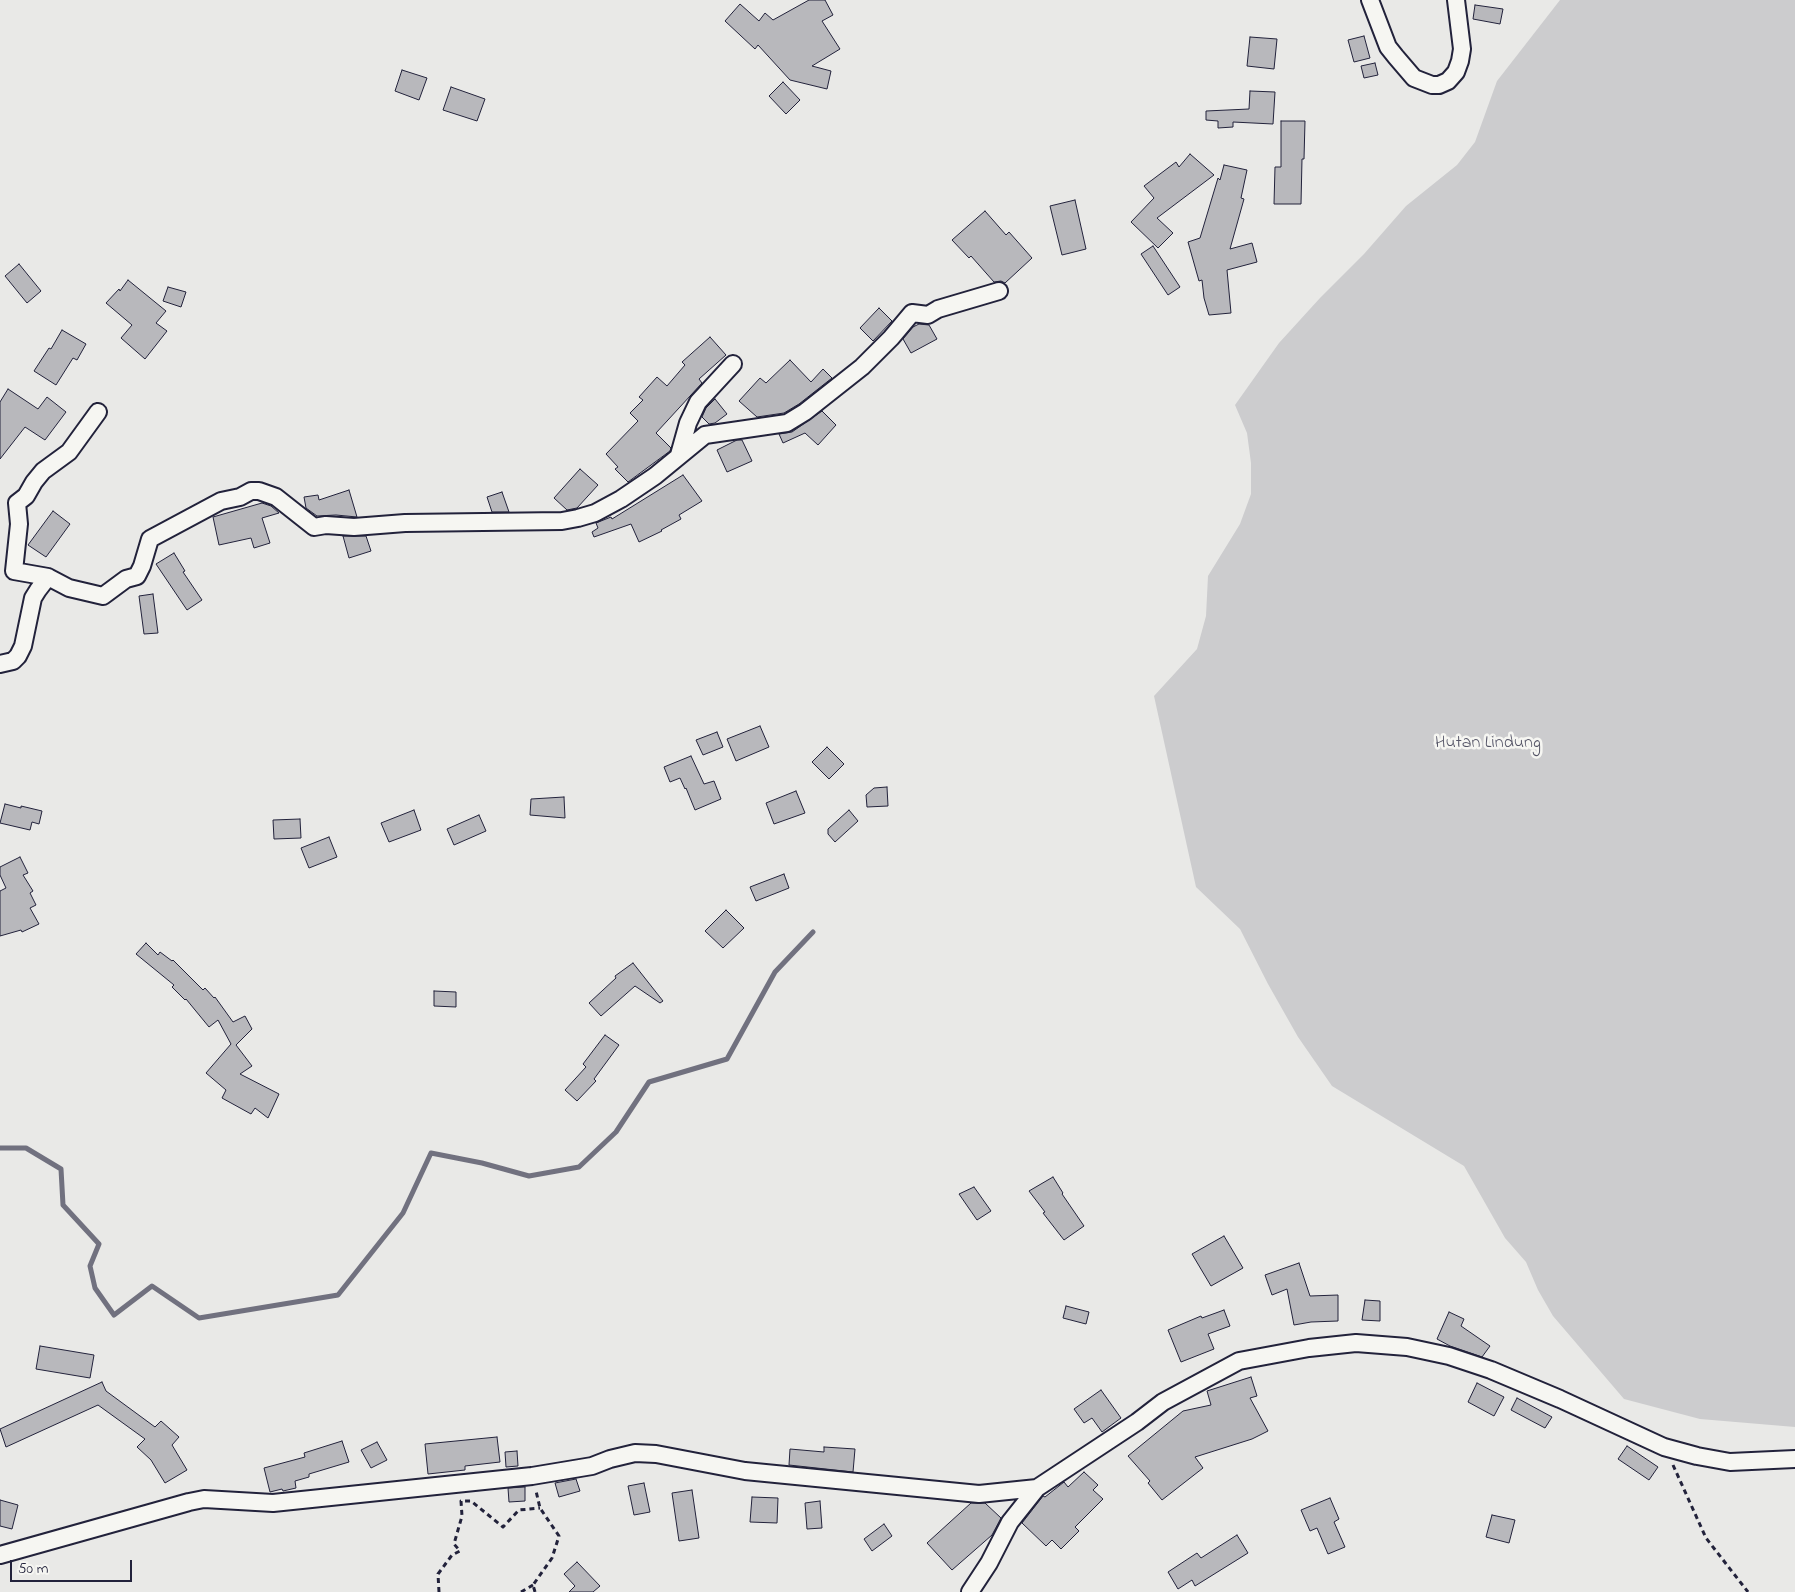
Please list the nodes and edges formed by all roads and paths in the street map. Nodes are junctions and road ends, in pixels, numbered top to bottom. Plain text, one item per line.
1 (1370, 0) edge
2 (1456, 0) edge
3 (999, 291) dead end
4 (733, 364) dead end
5 (98, 412) dead end
6 (679, 457) junction
7 (48, 577) junction
8 (0, 664) edge
9 (1664, 1447) junction
10 (1795, 1459) edge
11 (532, 1476) junction
12 (1037, 1488) junction
13 (540, 1508) junction
14 (0, 1555) edge
15 (533, 1585) junction
16 (439, 1592) edge
17 (521, 1592) edge
18 (535, 1592) edge
19 (970, 1592) edge
20 (1748, 1592) edge

1 - 2 street
3 - 6 street
4 - 6 street
5 - 7 street
6 - 7 street
7 - 8 street
9 - 10 street
9 - 12 street
9 - 20 path
11 - 12 street
11 - 13 path
11 - 14 street
12 - 19 street
13 - 15 path
13 - 16 path
15 - 17 path
15 - 18 path

